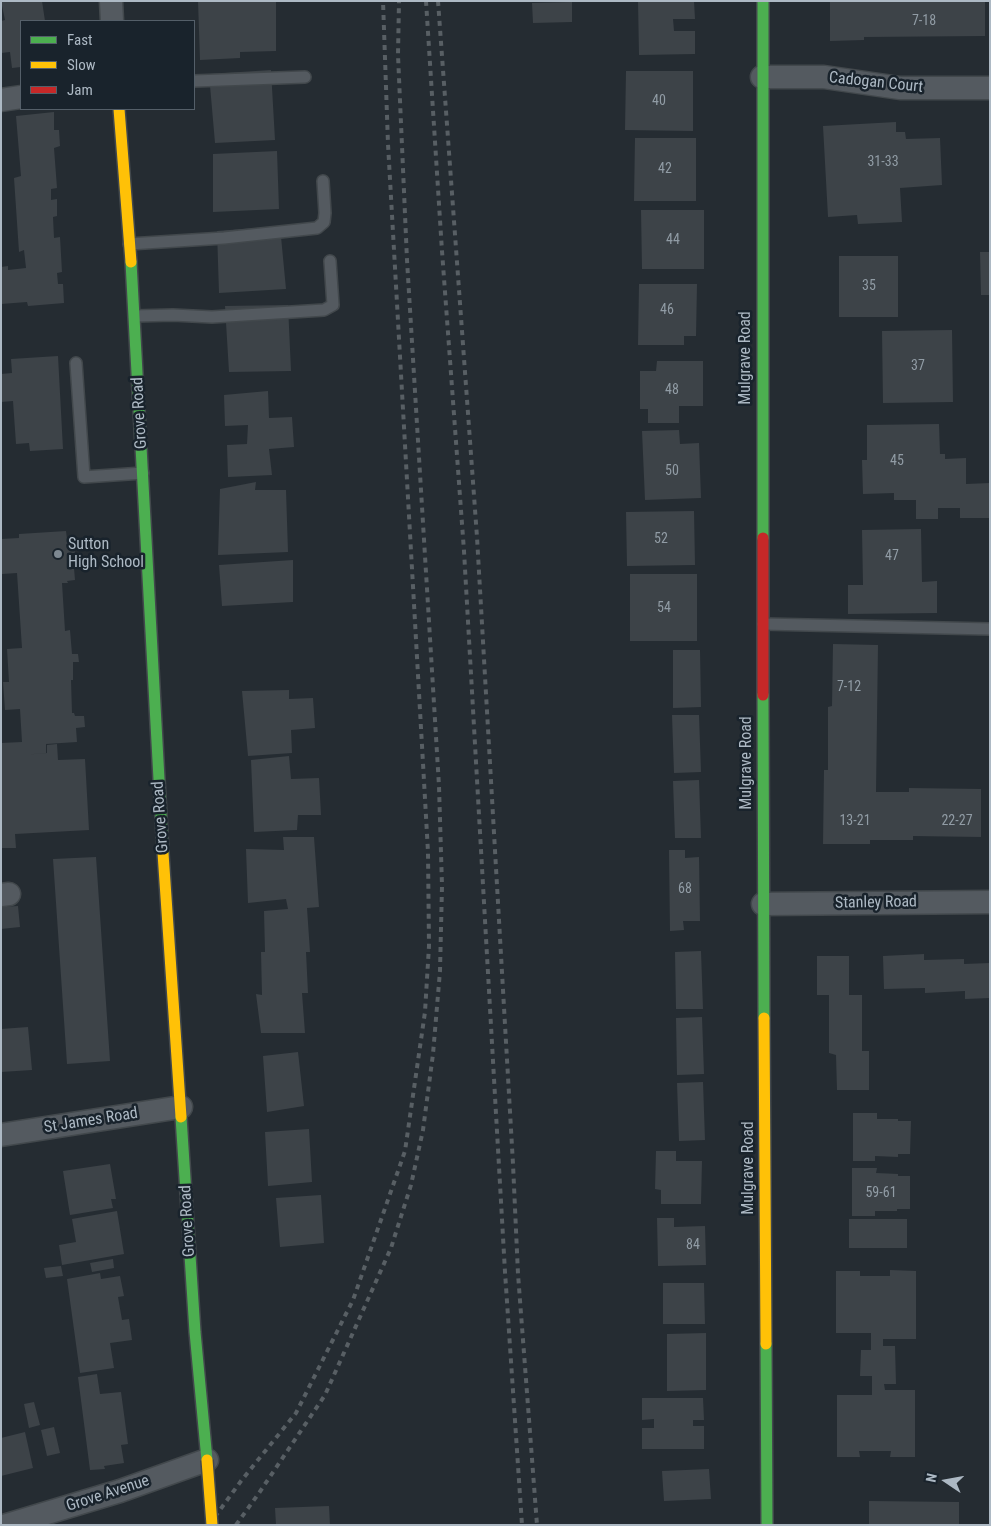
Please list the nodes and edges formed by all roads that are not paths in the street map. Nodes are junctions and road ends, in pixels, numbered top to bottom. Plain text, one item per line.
1 (111, 1) edge
2 (762, 1) edge
3 (112, 20) edge
4 (305, 76) dead end
5 (762, 77) junction
6 (195, 81) edge
7 (990, 88) edge
8 (20, 97) edge
9 (1, 100) edge
10 (119, 110) edge
11 (323, 181) dead end
12 (130, 244) junction
13 (330, 261) dead end
14 (135, 316) junction
15 (76, 363) dead end
16 (143, 473) junction
17 (763, 624) junction
18 (990, 629) edge
19 (990, 902) edge
20 (763, 904) junction
21 (181, 1107) junction
22 (1, 1135) edge
23 (208, 1460) junction
24 (7, 1525) edge
25 (212, 1525) edge
26 (767, 1525) edge

1 - 3 street
2 - 5 street, Mulgrave Road
4 - 6 lane
5 - 7 street, Cadogan Court
5 - 17 street, Mulgrave Road
8 - 9 street
10 - 12 street, Grove Road
11 - 12 lane
12 - 14 street, Grove Road
13 - 14 lane
14 - 16 street, Grove Road
15 - 16 lane
16 - 21 street, Grove Road
17 - 18 lane
17 - 20 street, Mulgrave Road
19 - 20 street, Stanley Road
20 - 26 street, Mulgrave Road
21 - 22 street, St James Road
21 - 23 street, Grove Road
23 - 24 street, Grove Avenue
23 - 25 street, Grove Road, bridge

